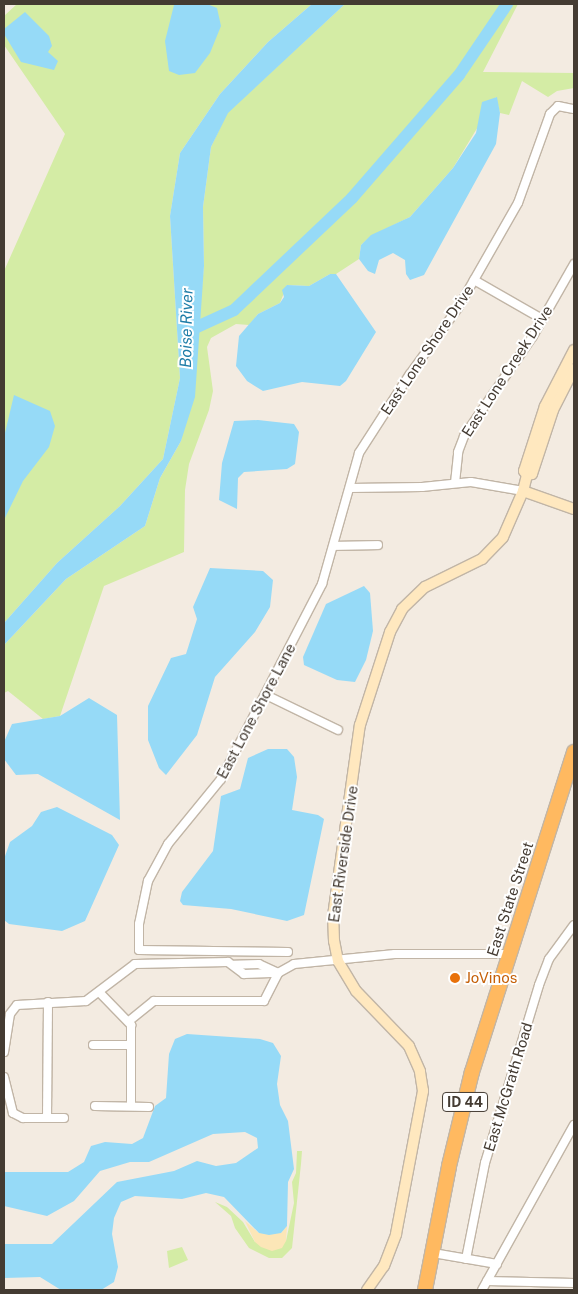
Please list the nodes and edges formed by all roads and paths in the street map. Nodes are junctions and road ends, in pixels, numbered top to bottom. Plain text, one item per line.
1 (574, 109) edge
2 (574, 264) edge
3 (474, 280) junction
4 (542, 319) junction
5 (574, 350) edge
6 (574, 369) edge
7 (527, 475) junction
8 (455, 482) junction
9 (350, 488) junction
10 (523, 490) junction
11 (574, 509) edge
12 (334, 546) junction
13 (378, 546) dead end
14 (266, 695) junction
15 (338, 730) dead end
16 (574, 752) edge
17 (574, 925) edge
18 (288, 952) dead end
19 (510, 954) junction
20 (338, 961) junction
21 (278, 973) junction
22 (100, 993) junction
23 (48, 1002) junction
24 (129, 1021) junction
25 (93, 1045) dead end
26 (131, 1045) junction
27 (4, 1052) edge
28 (4, 1076) edge
29 (95, 1106) dead end
30 (131, 1106) junction
31 (149, 1107) dead end
32 (47, 1118) junction
33 (64, 1118) dead end
34 (574, 1124) edge
35 (433, 1253) junction
36 (466, 1259) junction
37 (497, 1264) junction
38 (487, 1281) junction
39 (574, 1283) edge
40 (367, 1290) edge
41 (425, 1290) edge
42 (482, 1290) edge

1 - 3 street, East Lone Shore Drive
2 - 4 street, East Lone Creek Drive
3 - 4 street
3 - 9 street, East Lone Shore Drive
4 - 8 street, East Lone Creek Drive
5 - 7 street, East Riverside Drive
6 - 7 street, East Riverside Drive
7 - 10 street, East Riverside Drive
8 - 9 street
8 - 10 street
9 - 12 street, East Lone Shore Lane
10 - 11 street
10 - 20 street, East Riverside Drive
12 - 13 street
12 - 14 street, East Lone Shore Lane
14 - 15 street
14 - 18 street, East Lone Shore Lane
16 - 19 highway, East State Street / ID 44
17 - 36 street, East McGrath Road
19 - 20 street
19 - 35 highway, East State Street / ID 44
20 - 21 street
20 - 40 street, East Riverside Drive
21 - 22 street
21 - 24 street
22 - 23 street
22 - 24 street
23 - 27 street
23 - 32 street
24 - 26 street
25 - 26 street
26 - 30 street
28 - 32 street
29 - 30 street
30 - 31 street
32 - 33 street
34 - 37 street
35 - 36 street
35 - 41 highway, East State Street / ID 44
36 - 37 street
37 - 38 street
38 - 39 street
38 - 42 street

